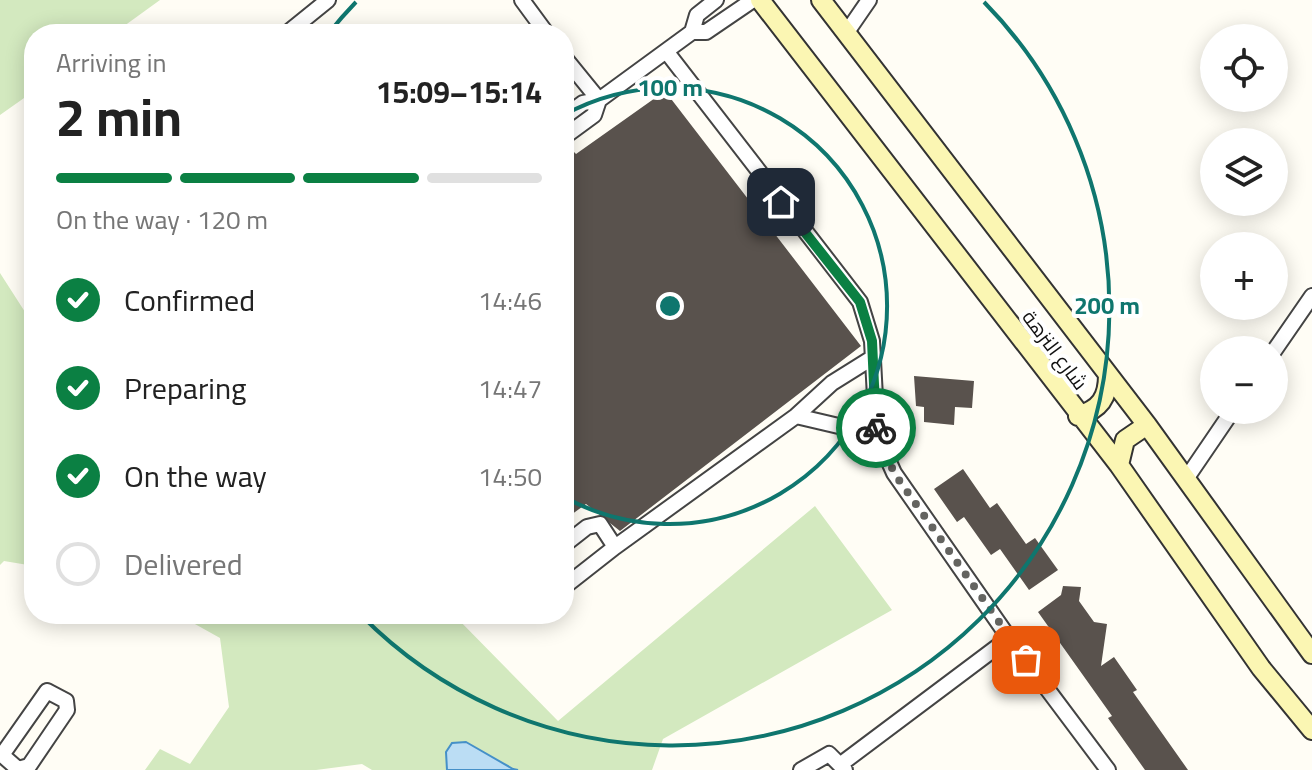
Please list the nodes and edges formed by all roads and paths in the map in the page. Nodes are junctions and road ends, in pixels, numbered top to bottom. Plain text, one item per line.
1 (328, 0) edge
2 (522, 0) edge
3 (716, 0) edge
4 (753, 0) edge
5 (760, 0) edge
6 (821, 0) edge
7 (869, 0) edge
8 (298, 24) edge
9 (540, 24) edge
10 (692, 32) junction
11 (847, 32) junction
12 (666, 51) junction
13 (574, 69) edge
14 (599, 100) junction
15 (574, 110) edge
16 (574, 130) edge
17 (1312, 296) edge
18 (1284, 336) edge
19 (872, 358) junction
20 (1108, 375) junction
21 (796, 416) junction
22 (1078, 416) junction
23 (1223, 424) edge
24 (1147, 425) junction
25 (877, 435) junction
26 (1119, 465) junction
27 (1186, 479) junction
28 (574, 537) edge
29 (615, 547) junction
30 (574, 579) edge
31 (1009, 638) junction
32 (1312, 654) edge
33 (1312, 730) edge
34 (8, 767) edge
35 (843, 767) edge
36 (801, 770) edge
37 (1108, 770) edge

1 - 8 street
2 - 9 street
3 - 10 street
4 - 10 street
5 - 22 main road, شارع النزهة
6 - 11 main road, شارع النزهة
7 - 11 street
10 - 12 street
11 - 20 main road, شارع النزهة
12 - 14 street
12 - 19 street
13 - 14 street
14 - 15 street
14 - 16 street
17 - 18 street
19 - 21 street
19 - 25 street
20 - 22 main road
20 - 24 main road, شارع النزهة
21 - 25 street
21 - 29 street
22 - 26 main road, شارع النزهة
23 - 27 street
24 - 26 main road
24 - 27 main road, شارع النزهة
25 - 31 street
26 - 33 main road, شارع النزهة
27 - 32 main road, شارع النزهة
28 - 29 street
29 - 30 street
31 - 35 street
31 - 37 street
34 - 34 street
35 - 36 street

